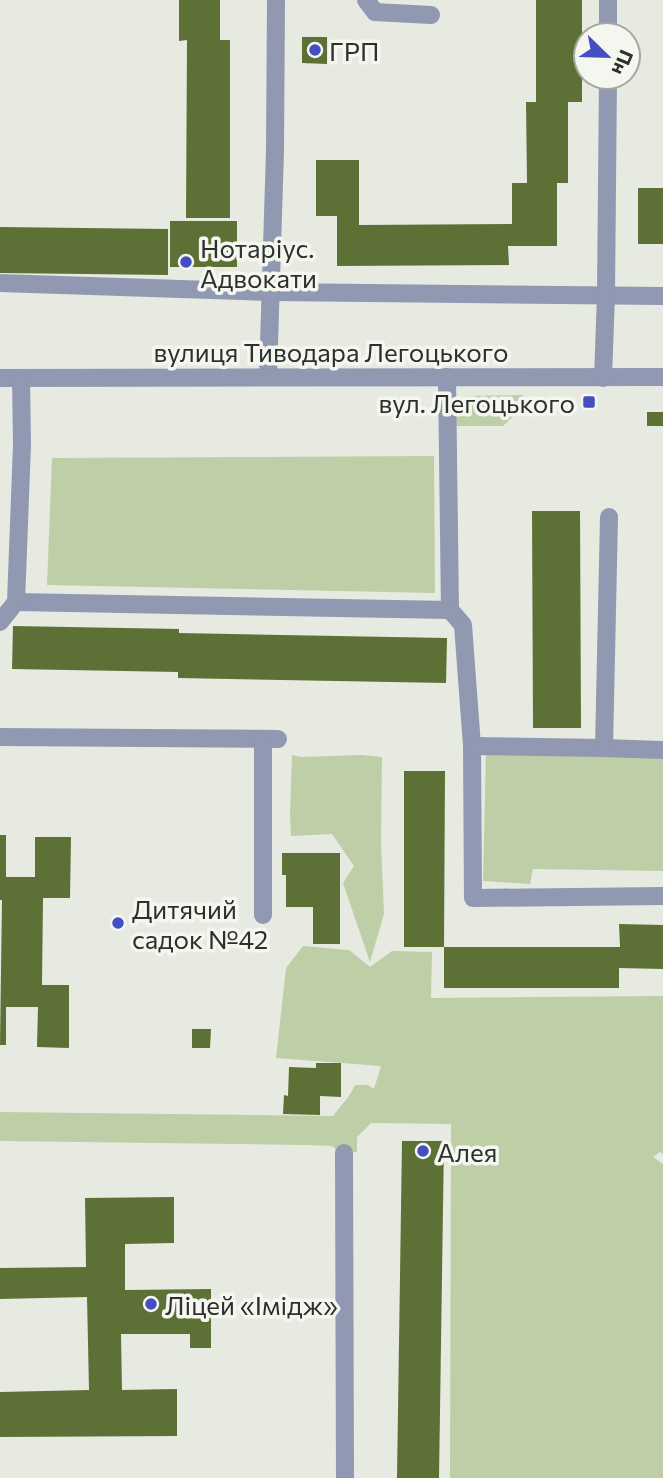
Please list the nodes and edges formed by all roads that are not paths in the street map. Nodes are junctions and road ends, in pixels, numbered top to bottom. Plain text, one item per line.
1 (276, 0) edge
2 (366, 0) edge
3 (608, 0) edge
4 (431, 15) dead end
5 (608, 21) edge
6 (608, 91) edge
7 (0, 283) edge
8 (272, 292) junction
9 (606, 295) junction
10 (663, 296) edge
11 (268, 377) junction
12 (447, 377) junction
13 (603, 377) junction
14 (663, 377) edge
15 (0, 378) edge
16 (22, 378) junction
17 (609, 517) dead end
18 (16, 602) junction
19 (450, 610) junction
20 (0, 622) edge
21 (0, 737) edge
22 (472, 746) junction
23 (604, 748) junction
24 (663, 750) edge
25 (663, 896) edge
26 (262, 915) dead end
27 (344, 1153) dead end
28 (345, 1478) edge

1 - 8 street
2 - 4 street
3 - 5 street
6 - 9 street
7 - 8 street
8 - 9 street
8 - 11 street
9 - 10 street
9 - 13 street
11 - 12 street, вулиця Тиводара Легоцького
11 - 16 street, вулиця Тиводара Легоцького
12 - 13 street, вулиця Тиводара Легоцького
12 - 19 street
13 - 14 street, вулиця Тиводара Легоцького
15 - 16 street, вулиця Тиводара Легоцького
16 - 18 street
17 - 23 street
18 - 19 street
18 - 20 street
19 - 22 street
21 - 26 street
22 - 23 street
22 - 25 street
23 - 24 street
27 - 28 street

